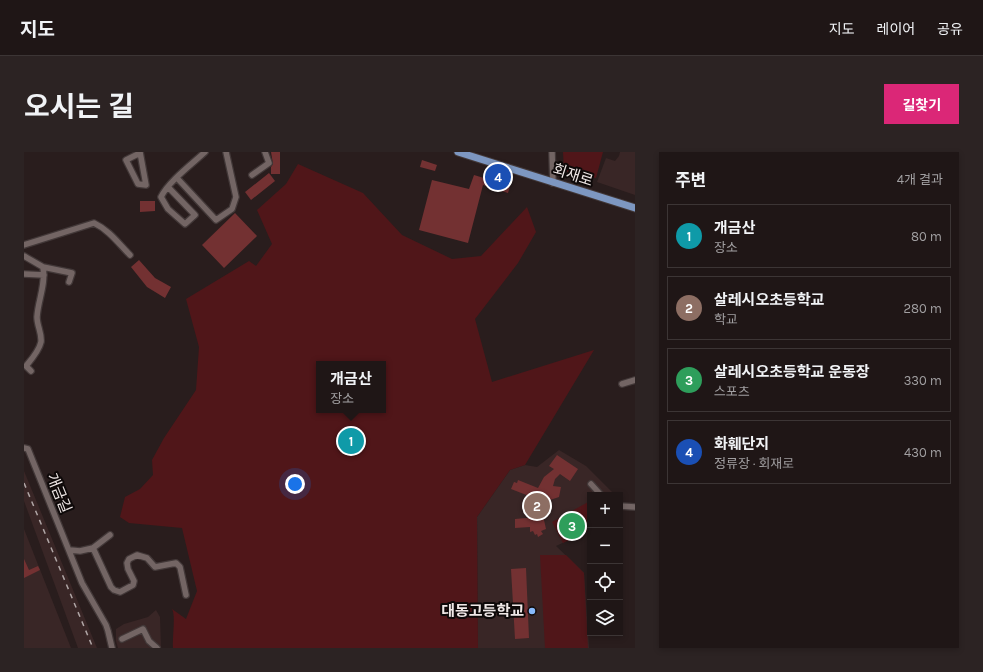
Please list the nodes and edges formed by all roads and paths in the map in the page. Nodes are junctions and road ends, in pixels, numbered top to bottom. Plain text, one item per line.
1 (140, 152) edge
2 (205, 152) edge
3 (226, 152) edge
4 (265, 152) edge
5 (458, 152) edge
6 (552, 152) edge
7 (252, 175) dead end
8 (177, 178) junction
9 (553, 183) junction
10 (168, 187) junction
11 (635, 208) edge
12 (24, 245) edge
13 (130, 255) dead end
14 (24, 256) edge
15 (43, 267) junction
16 (24, 274) edge
17 (44, 275) junction
18 (69, 282) dead end
19 (31, 371) dead end
20 (635, 380) edge
21 (622, 384) dead end
22 (24, 448) edge
23 (591, 484) dead end
24 (598, 492) edge
25 (623, 506) edge
26 (635, 507) edge
27 (110, 535) dead end
28 (94, 548) junction
29 (70, 550) junction
30 (186, 595) dead end
31 (122, 639) dead end
32 (112, 648) edge
33 (157, 648) edge

1 - 1 street
2 - 8 street
3 - 8 street
4 - 7 street
5 - 9 main road, 회재로
6 - 9 street
8 - 10 street
9 - 11 main road, 회재로
10 - 10 street
12 - 13 street
14 - 15 street
15 - 17 street
15 - 18 street
16 - 17 street
17 - 19 street
20 - 21 street
22 - 29 street, 개금길
23 - 24 street
25 - 26 street
27 - 28 street
28 - 29 street
28 - 30 street
29 - 32 street, 개금길
31 - 33 street

